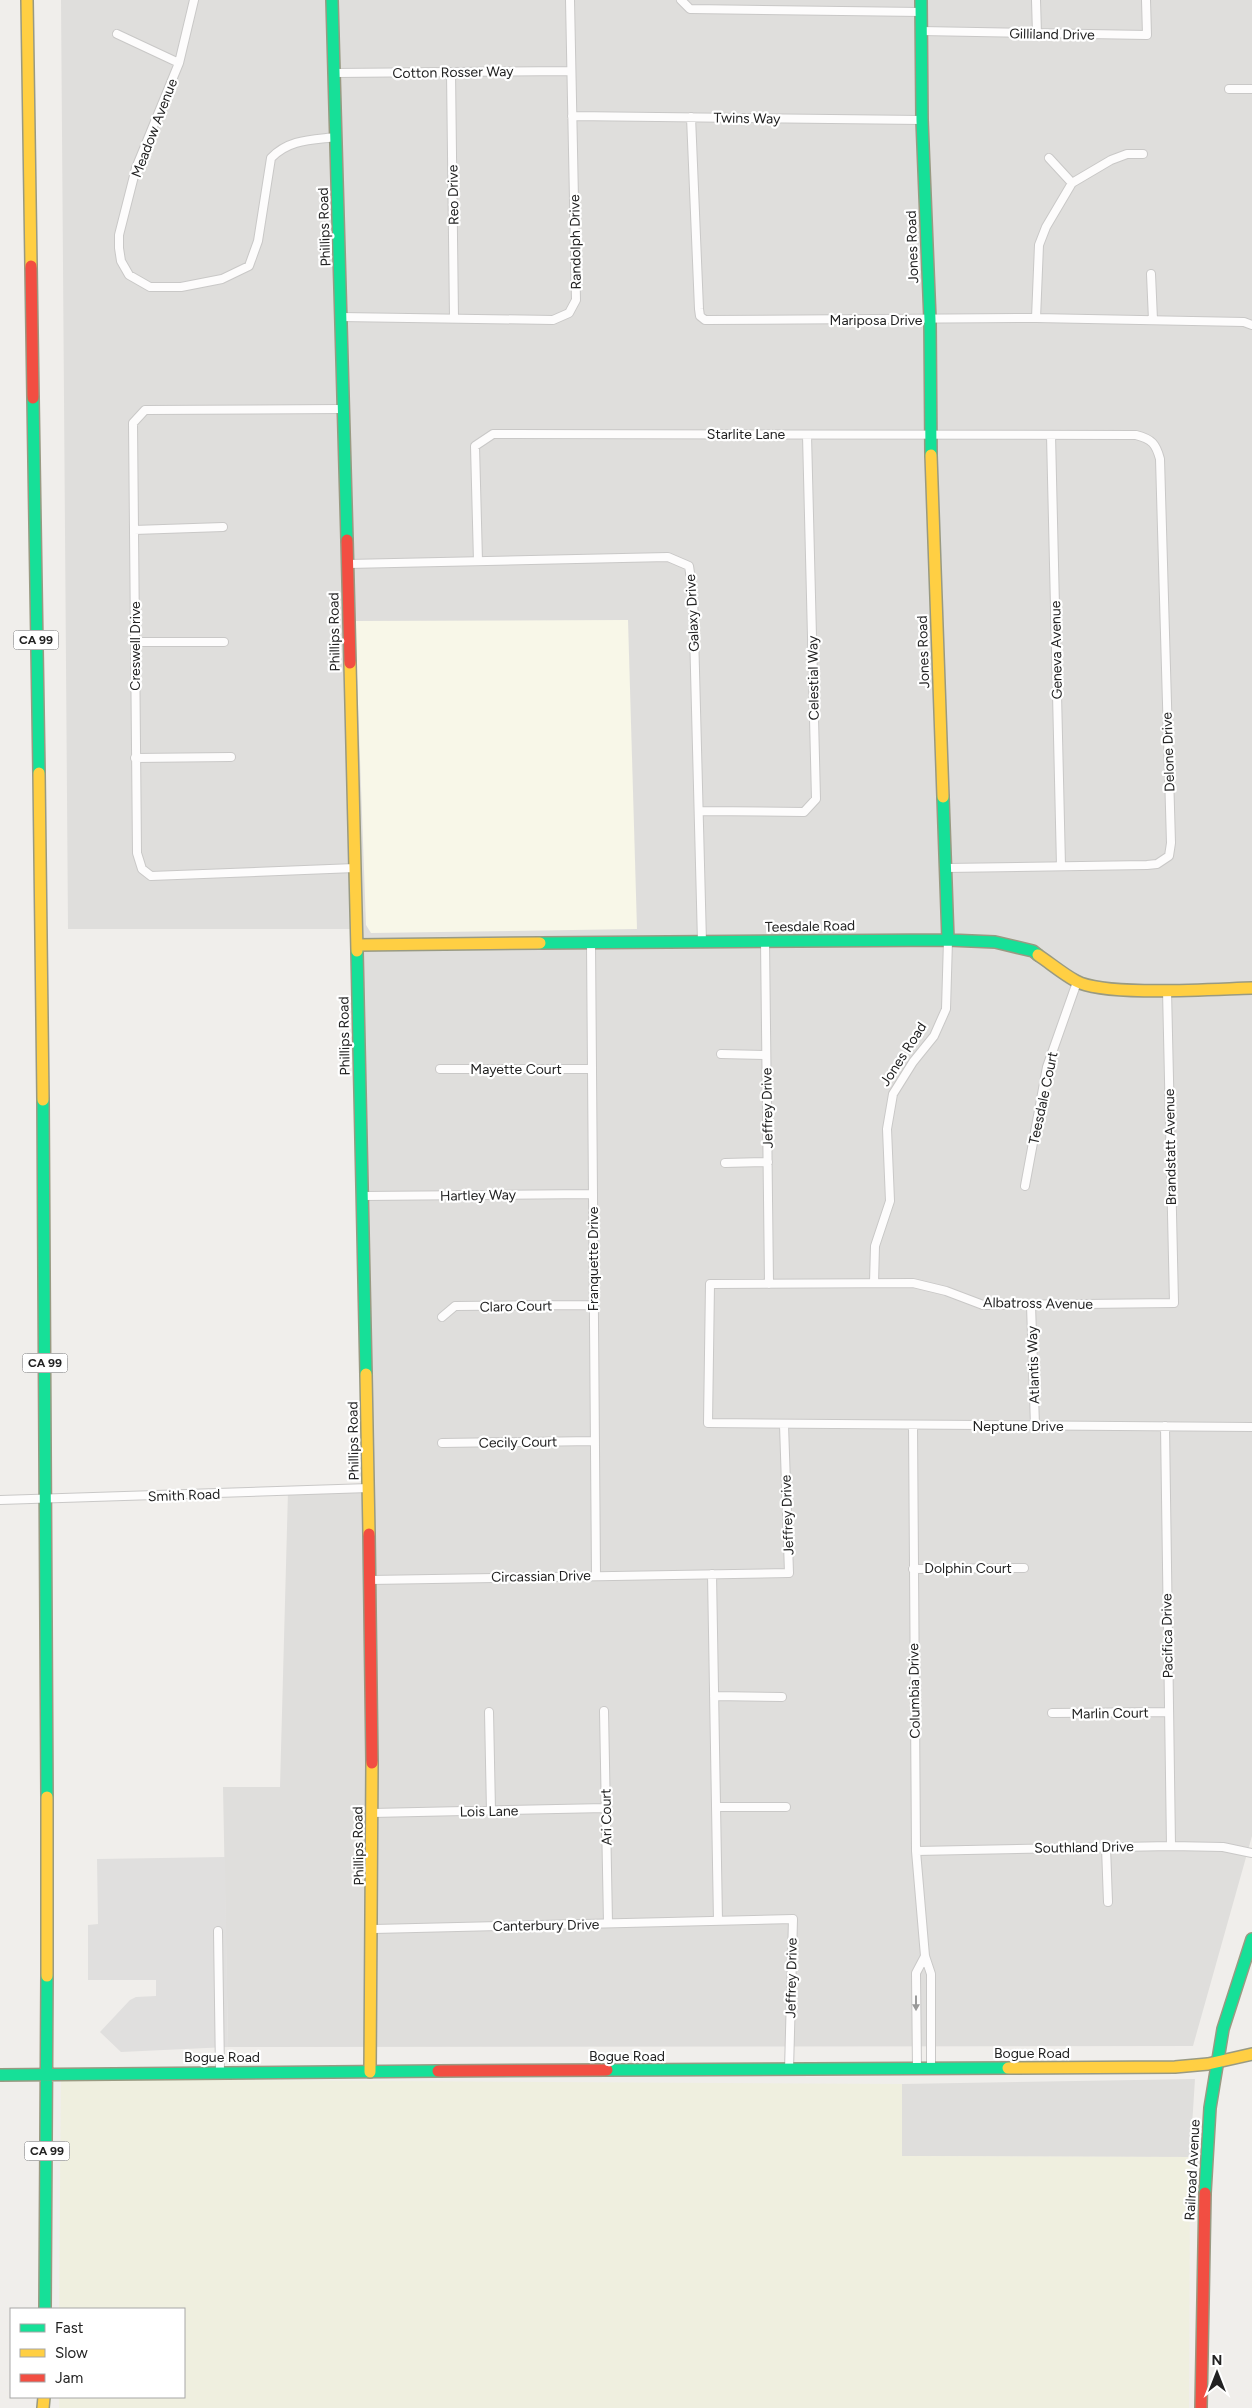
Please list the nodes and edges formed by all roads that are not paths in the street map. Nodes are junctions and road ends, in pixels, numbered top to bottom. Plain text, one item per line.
1 (28, 0) edge
2 (194, 0) edge
3 (332, 0) edge
4 (570, 0) edge
5 (681, 0) edge
6 (1036, 0) edge
7 (1146, 0) edge
8 (921, 6) edge
9 (921, 32) junction
10 (116, 34) dead end
11 (1037, 34) junction
12 (180, 63) junction
13 (571, 71) junction
14 (451, 72) junction
15 (334, 73) junction
16 (1229, 89) dead end
17 (1252, 89) edge
18 (572, 116) junction
19 (691, 117) junction
20 (922, 120) junction
21 (336, 137) junction
22 (1143, 154) dead end
23 (1048, 158) dead end
24 (1072, 183) junction
25 (1150, 274) dead end
26 (341, 317) junction
27 (454, 318) junction
28 (1036, 318) junction
29 (930, 320) junction
30 (1153, 320) junction
31 (1252, 325) edge
32 (344, 409) junction
33 (930, 433) junction
34 (807, 434) junction
35 (1051, 435) junction
36 (1136, 435) joint
37 (223, 527) dead end
38 (134, 530) junction
39 (478, 561) junction
40 (348, 564) junction
41 (136, 642) junction
42 (224, 642) dead end
43 (231, 757) dead end
44 (135, 758) junction
45 (699, 811) junction
46 (1062, 866) junction
47 (356, 868) junction
48 (946, 868) junction
49 (948, 940) junction
50 (765, 941) junction
51 (702, 942) junction
52 (591, 943) junction
53 (357, 945) junction
54 (1076, 982) junction
55 (1252, 988) edge
56 (1166, 990) junction
57 (721, 1054) dead end
58 (766, 1055) junction
59 (440, 1069) dead end
60 (592, 1069) junction
61 (768, 1162) junction
62 (725, 1163) dead end
63 (1025, 1186) dead end
64 (593, 1194) junction
65 (362, 1196) junction
66 (874, 1283) junction
67 (769, 1284) junction
68 (1174, 1303) joint
69 (594, 1305) junction
70 (1031, 1305) junction
71 (442, 1317) dead end
72 (784, 1425) junction
73 (913, 1425) junction
74 (1035, 1426) junction
75 (1165, 1426) junction
76 (1252, 1427) edge
77 (594, 1441) junction
78 (442, 1443) dead end
79 (369, 1488) junction
80 (47, 1499) junction
81 (0, 1500) edge
82 (1024, 1568) dead end
83 (913, 1569) junction
84 (712, 1574) junction
85 (596, 1575) junction
86 (370, 1580) junction
87 (714, 1696) junction
88 (782, 1697) dead end
89 (604, 1711) dead end
90 (489, 1712) dead end
91 (1168, 1712) junction
92 (1052, 1713) dead end
93 (716, 1807) junction
94 (786, 1807) dead end
95 (606, 1808) junction
96 (490, 1811) junction
97 (372, 1813) junction
98 (1171, 1846) junction
99 (1106, 1847) junction
100 (916, 1851) junction
101 (1252, 1853) edge
102 (1108, 1902) dead end
103 (718, 1921) junction
104 (608, 1923) junction
105 (374, 1929) junction
106 (218, 1931) dead end
107 (1252, 1940) edge
108 (924, 1956) junction
109 (1252, 2054) edge
110 (1216, 2062) junction
111 (917, 2069) junction
112 (931, 2069) junction
113 (789, 2070) junction
114 (220, 2072) junction
115 (370, 2072) junction
116 (48, 2073) junction
117 (0, 2075) edge
118 (45, 2308) edge
119 (1201, 2408) edge

1 - 80 main road, CA 99
2 - 12 street, Meadow Avenue
3 - 15 main road, Phillips Road
4 - 13 street, Randolph Drive
5 - 8 street
6 - 11 street
7 - 11 street, Gilliland Drive
8 - 9 main road, Jones Road
9 - 11 street, Gilliland Drive
9 - 20 main road, Jones Road
10 - 12 street
12 - 21 street, Meadow Avenue
13 - 14 street, Cotton Rosser Way
13 - 18 street, Randolph Drive
14 - 15 street, Cotton Rosser Way
14 - 27 street, Reo Drive
15 - 21 main road, Phillips Road
16 - 17 street
18 - 19 street, Twins Way
18 - 27 street, Randolph Drive
19 - 20 street, Twins Way
19 - 29 street, Mariposa Drive
20 - 29 main road, Jones Road
21 - 26 main road, Phillips Road
22 - 24 street
23 - 24 street
24 - 28 street
25 - 30 street
26 - 27 street, Randolph Drive
26 - 32 main road, Phillips Road
28 - 29 street, Mariposa Drive
28 - 30 street, Mariposa Drive
29 - 33 main road, Jones Road
30 - 31 street, Mariposa Drive
32 - 38 street, Creswell Drive
32 - 40 main road, Phillips Road
33 - 34 street, Starlite Lane
33 - 35 street, Starlite Lane
33 - 48 main road, Jones Road
34 - 39 street, Starlite Lane
34 - 45 street, Celestial Way
35 - 36 street, Starlite Lane
35 - 46 street, Geneva Avenue
36 - 46 street, Delone Drive
37 - 38 street
38 - 41 street, Creswell Drive
39 - 40 street, Galaxy Drive
39 - 45 street, Galaxy Drive
40 - 47 main road, Phillips Road
41 - 42 street
41 - 44 street, Creswell Drive
43 - 44 street
44 - 47 street, Creswell Drive
45 - 51 street, Galaxy Drive
46 - 48 street, Delone Drive
47 - 53 main road, Phillips Road
48 - 49 main road, Jones Road
49 - 50 main road, Teesdale Road
49 - 54 main road, Teesdale Road
49 - 66 street, Jones Road
50 - 51 main road, Teesdale Road
50 - 58 street, Jeffrey Drive
51 - 52 main road, Teesdale Road
52 - 53 main road, Teesdale Road
52 - 60 street, Franquette Drive
53 - 65 main road, Phillips Road
54 - 56 main road, Teesdale Road
54 - 63 street, Teesdale Court
55 - 56 main road, Teesdale Road
56 - 68 street, Brandstatt Avenue
57 - 58 street
58 - 61 street, Jeffrey Drive
59 - 60 street, Mayette Court
60 - 64 street, Franquette Drive
61 - 62 street
61 - 67 street, Jeffrey Drive
64 - 65 street, Hartley Way
64 - 69 street, Franquette Drive
65 - 79 main road, Phillips Road
66 - 67 street, Albatross Avenue
66 - 70 street, Albatross Avenue
67 - 72 street
68 - 70 street, Albatross Avenue
69 - 71 street, Claro Court
69 - 77 street, Franquette Drive
70 - 74 street, Atlantis Way
72 - 73 street, Neptune Drive
72 - 84 street, Jeffrey Drive
73 - 74 street, Neptune Drive
73 - 83 street, Columbia Drive
74 - 75 street, Neptune Drive
75 - 76 street, Neptune Drive
75 - 91 street, Pacifica Drive
77 - 78 street, Cecily Court
77 - 85 street, Franquette Drive
79 - 80 street, Smith Road
79 - 86 main road, Phillips Road
80 - 81 street, Smith Road
80 - 116 main road, CA 99
82 - 83 street, Dolphin Court
83 - 100 street, Columbia Drive
84 - 85 street, Circassian Drive
84 - 87 street
85 - 86 street, Circassian Drive
86 - 97 main road, Phillips Road
87 - 88 street
87 - 93 street
89 - 95 street, Ari Court
90 - 96 street
91 - 92 street, Marlin Court
91 - 98 street, Pacifica Drive
93 - 94 street
93 - 103 street
95 - 96 street, Lois Lane
95 - 104 street, Ari Court
96 - 97 street, Lois Lane
97 - 105 main road, Phillips Road
98 - 99 street, Southland Drive
98 - 101 street, Southland Drive
99 - 100 street, Southland Drive
99 - 102 street
100 - 108 street, Columbia Drive
103 - 104 street, Canterbury Drive
103 - 113 street, Jeffrey Drive
104 - 105 street, Canterbury Drive
105 - 115 main road, Phillips Road
106 - 114 street
107 - 110 main road, Railroad Avenue
108 -> 111 street, Columbia Drive
108 - 112 street, Columbia Drive
109 - 110 main road, Bogue Road
110 - 112 main road, Bogue Road
110 - 119 main road, Railroad Avenue
111 - 112 main road, Bogue Road
111 - 113 main road, Bogue Road
113 - 115 main road, Bogue Road
114 - 115 main road, Bogue Road
114 - 116 main road, Bogue Road
116 - 117 main road, Bogue Road
116 - 118 main road, CA 99

